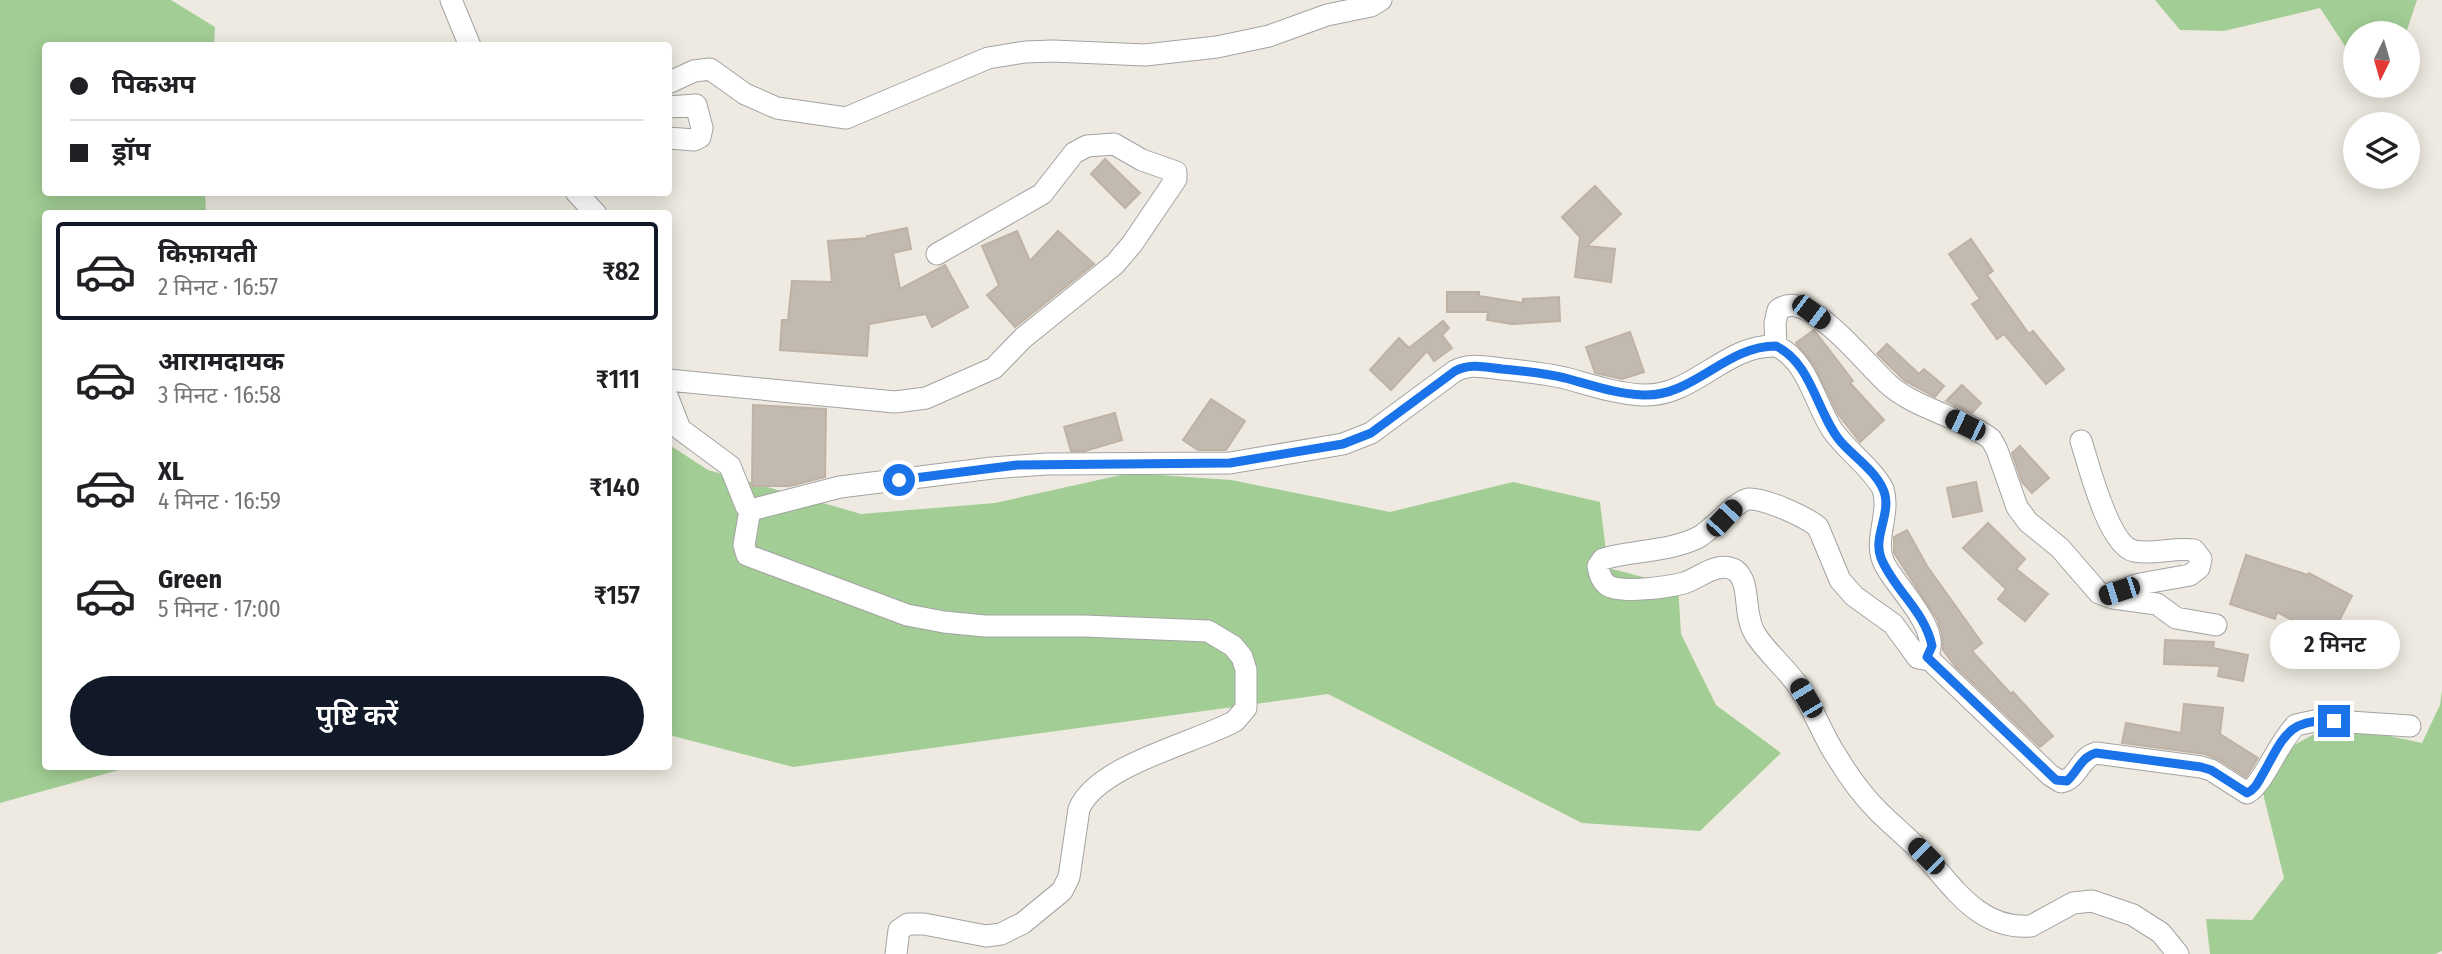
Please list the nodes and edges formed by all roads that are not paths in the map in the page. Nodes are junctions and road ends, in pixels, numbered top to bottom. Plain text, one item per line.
1 (451, 0) edge
2 (1381, 0) edge
3 (468, 42) edge
4 (672, 81) edge
5 (672, 107) edge
6 (672, 138) edge
7 (580, 196) edge
8 (592, 210) edge
9 (937, 254) dead end
10 (1776, 346) junction
11 (672, 380) edge
12 (672, 408) edge
13 (2081, 441) dead end
14 (750, 510) junction
15 (2104, 596) junction
16 (2216, 625) dead end
17 (1927, 657) junction
18 (2410, 726) dead end
19 (896, 954) edge
20 (2178, 954) edge

1 - 3 street
2 - 4 street
5 - 6 street
7 - 8 street
9 - 11 street
10 - 14 street
10 - 15 street
10 - 17 street
12 - 14 street
13 - 15 street
14 - 19 street
15 - 16 street
17 - 18 street
17 - 20 street

